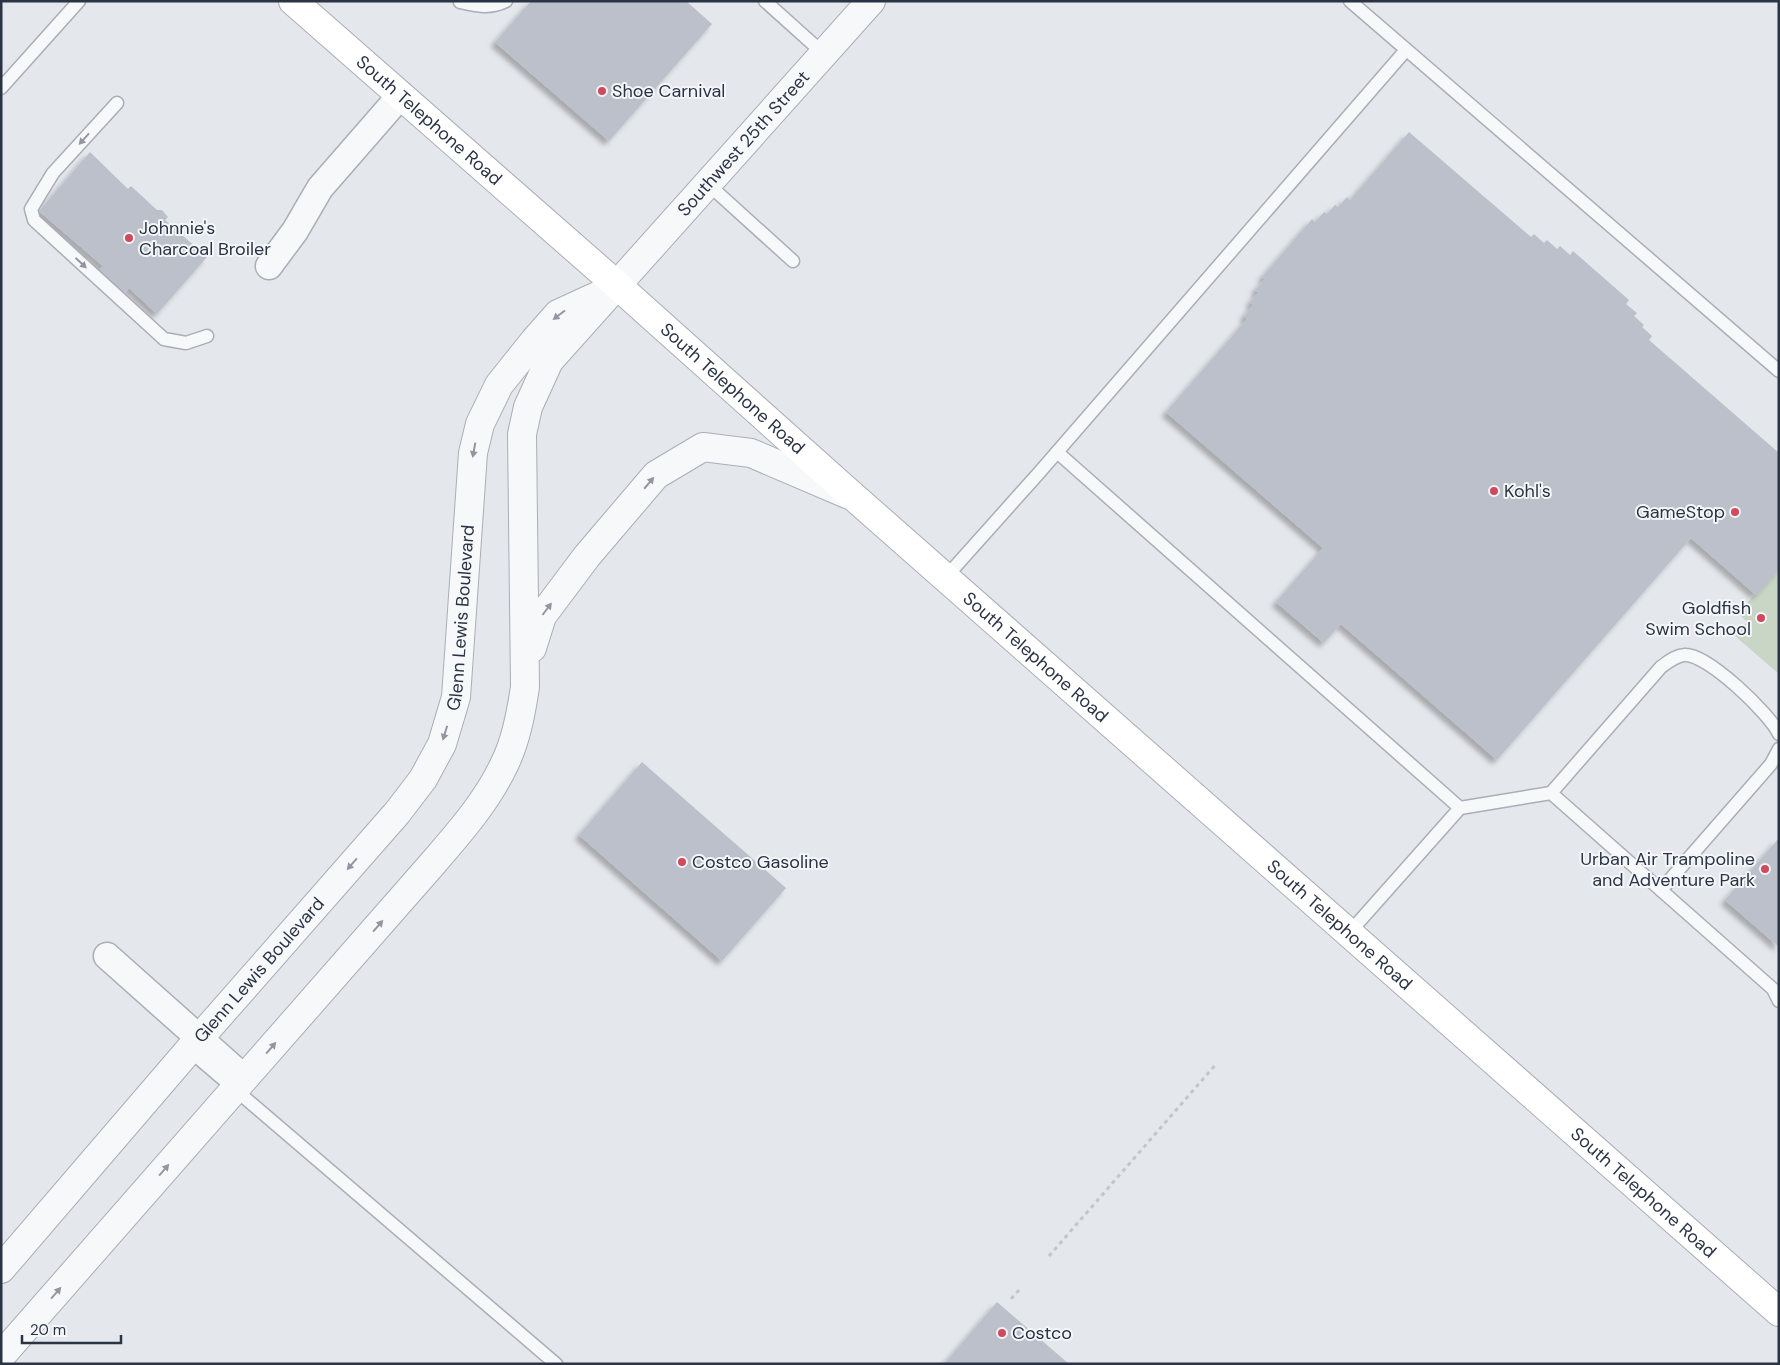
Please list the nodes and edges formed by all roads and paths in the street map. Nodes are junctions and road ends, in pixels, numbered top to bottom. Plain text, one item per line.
1 (79, 1) edge
2 (293, 1) edge
3 (464, 1) edge
4 (506, 1) edge
5 (765, 1) edge
6 (871, 1) edge
7 (1350, 1) edge
8 (460, 2) edge
9 (1406, 50) junction
10 (824, 54) junction
11 (1, 88) edge
12 (401, 95) junction
13 (117, 103) dead end
14 (708, 185) junction
15 (793, 261) dead end
16 (269, 266) dead end
17 (618, 286) junction
18 (207, 336) dead end
19 (1779, 372) edge
20 (1057, 452) junction
21 (854, 497) junction
22 (945, 578) junction
23 (525, 671) junction
24 (1779, 734) edge
25 (1779, 749) edge
26 (1551, 793) junction
27 (1460, 808) junction
28 (1661, 890) junction
29 (1350, 933) junction
30 (106, 956) dead end
31 (1779, 1001) edge
32 (194, 1044) junction
33 (1217, 1062) dead end
34 (239, 1084) junction
35 (1049, 1256) dead end
36 (1, 1269) edge
37 (1020, 1289) dead end
38 (1011, 1299) dead end
39 (1779, 1312) edge
40 (1, 1356) edge
41 (556, 1364) edge

1 - 11 lane
2 - 12 main road, South Telephone Road
3 - 8 lane
4 - 8 lane
5 - 10 lane
6 - 10 street, Southwest 25th Street
7 - 9 lane
9 - 19 lane
9 - 20 lane
10 - 14 street, Southwest 25th Street
12 - 16 street
12 - 17 main road, South Telephone Road
13 -> 18 lane
14 - 15 lane
14 - 17 street, Southwest 25th Street
17 - 21 main road, South Telephone Road
17 - 23 street
17 -> 32 street, Glenn Lewis Boulevard
20 - 22 lane
20 - 27 lane
21 - 22 main road, South Telephone Road
23 -> 21 street
22 - 29 main road, South Telephone Road
34 -> 23 street
24 - 26 lane
25 - 28 lane
26 - 27 lane
26 - 28 lane
27 - 29 lane
28 - 31 lane
29 - 39 main road, South Telephone Road
30 - 32 street
32 - 34 street
32 - 36 street, Glenn Lewis Boulevard
33 - 35 path
40 -> 34 street
34 - 41 lane
37 - 38 path

